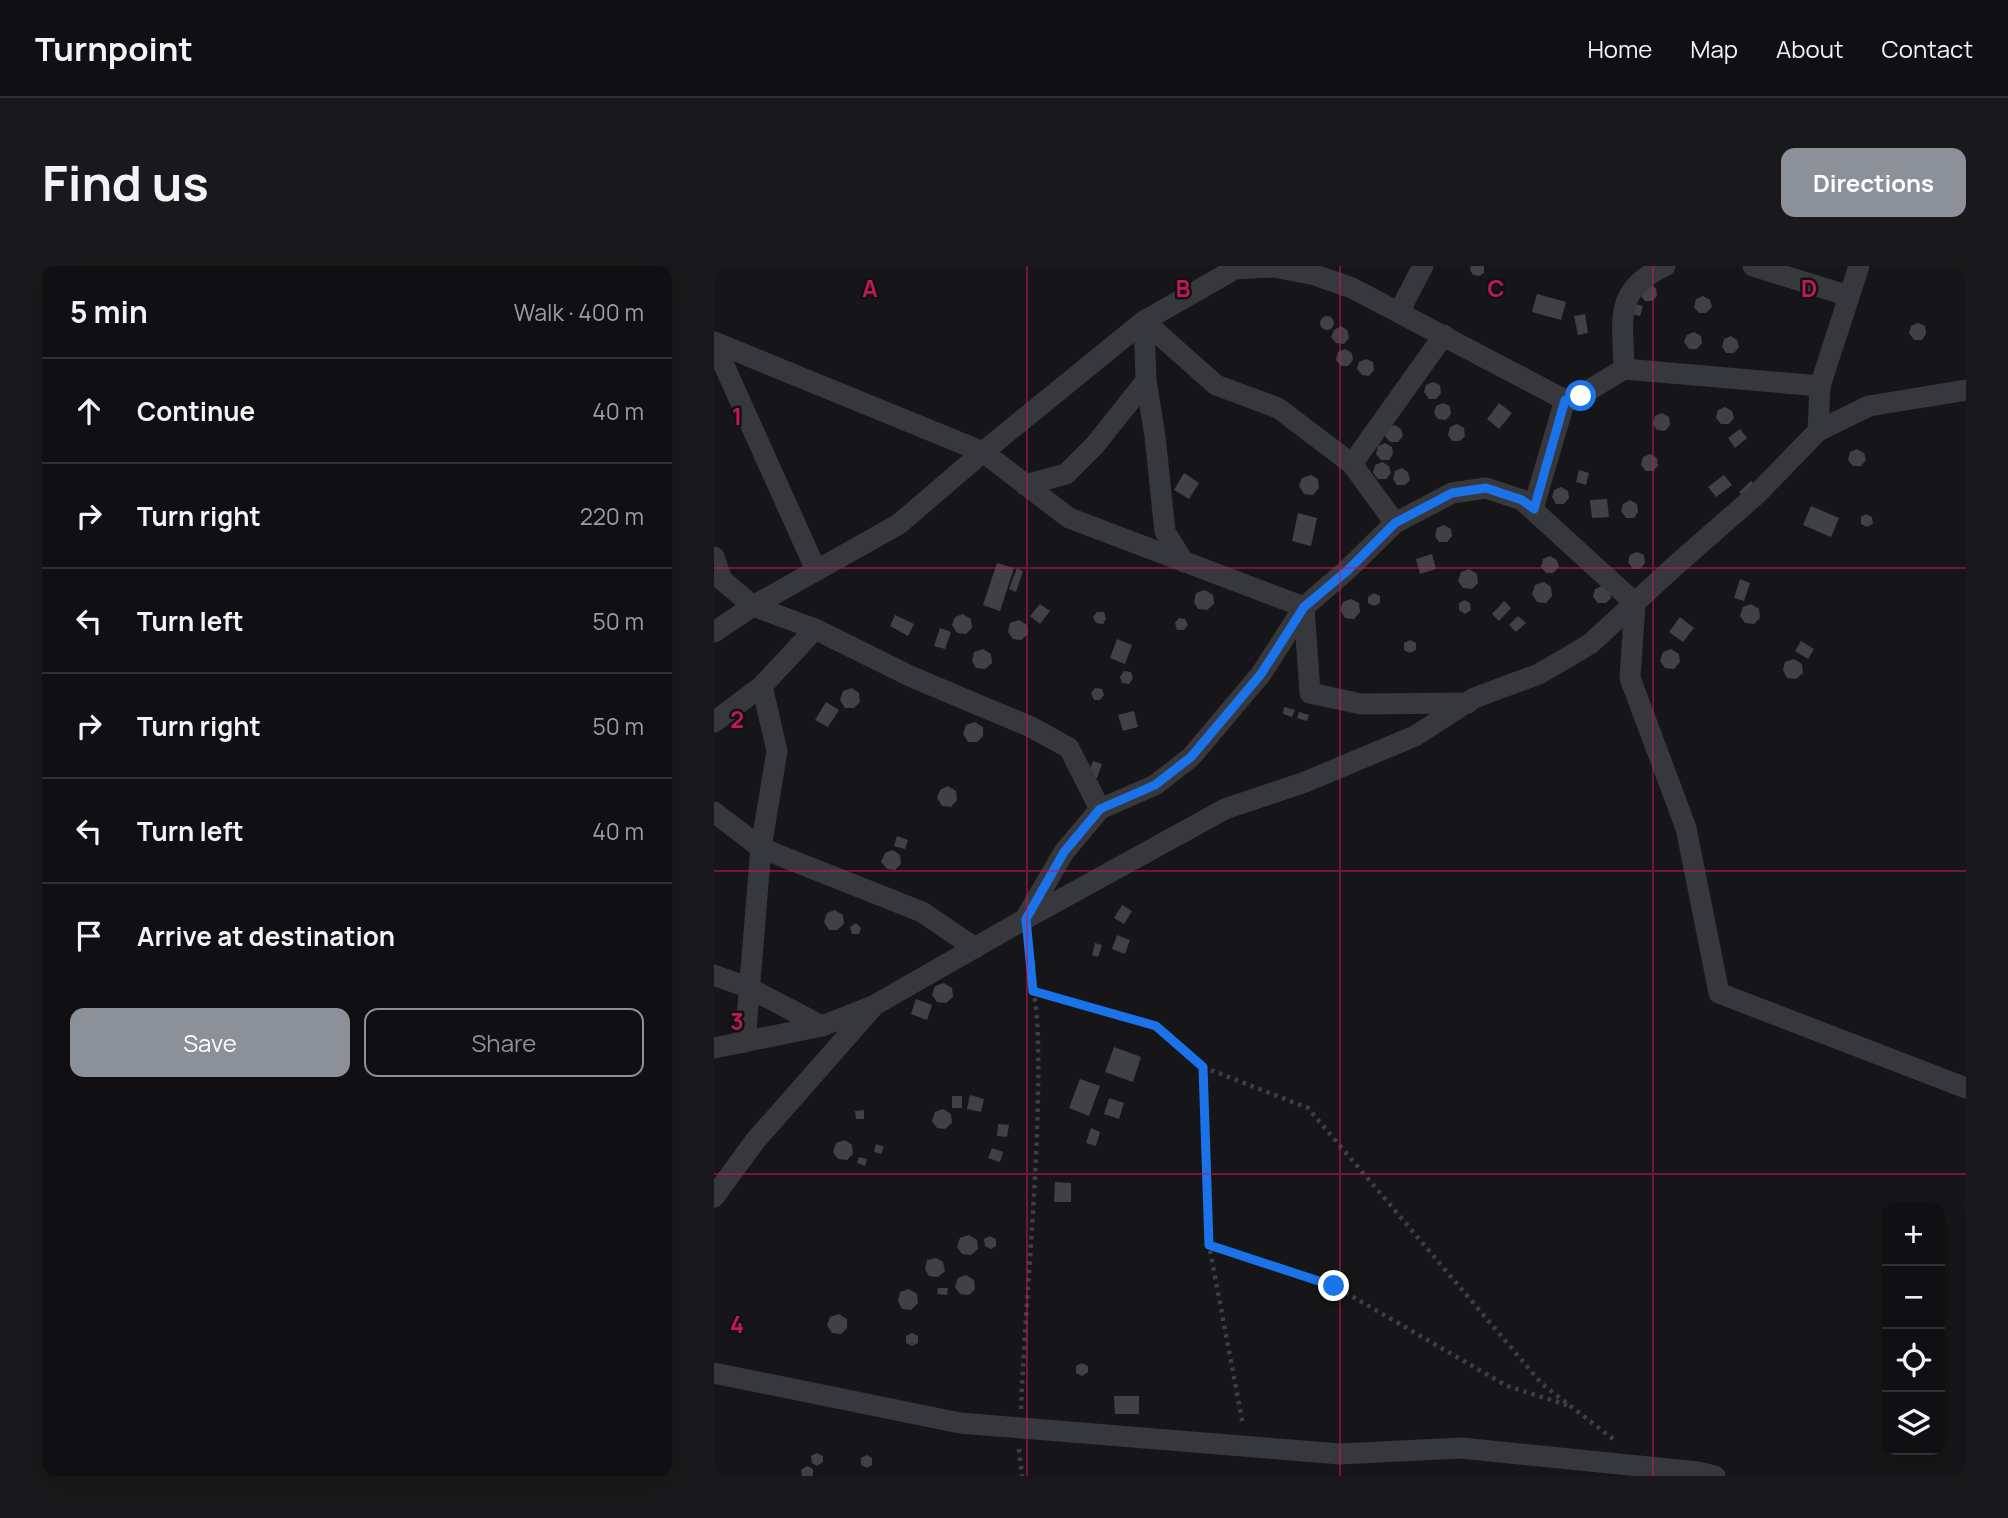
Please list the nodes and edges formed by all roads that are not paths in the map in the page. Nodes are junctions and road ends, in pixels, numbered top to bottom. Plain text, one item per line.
1 (1423, 266) edge
2 (1665, 266) edge
3 (1753, 266) edge
4 (1859, 266) edge
5 (1849, 296) junction
6 (1399, 312) junction
7 (1144, 321) junction
8 (1444, 335) junction
9 (714, 343) edge
10 (1624, 369) junction
11 (1146, 381) junction
12 (1821, 386) junction
13 (1966, 390) edge
14 (1565, 400) junction
15 (1818, 431) junction
16 (983, 452) junction
17 (1352, 464) junction
18 (1025, 485) junction
19 (1534, 509) junction
20 (1395, 523) junction
21 (714, 557) edge
22 (1184, 562) junction
23 (816, 570) junction
24 (1635, 603) junction
25 (753, 606) junction
26 (1304, 607) junction
27 (815, 629) junction
28 (714, 632) edge
29 (762, 686) junction
30 (1468, 703) junction
31 (714, 722) edge
32 (1100, 809) junction
33 (714, 812) edge
34 (761, 848) junction
35 (1026, 919) junction
36 (975, 948) junction
37 (714, 975) edge
38 (750, 988) junction
39 (873, 1006) junction
40 (822, 1026) junction
41 (746, 1042) junction
42 (714, 1048) edge
43 (1966, 1088) edge
44 (714, 1197) edge
45 (714, 1373) edge
46 (1715, 1476) edge

1 - 6 street
2 - 10 street
3 - 5 street
4 - 5 street
5 - 12 street
6 - 7 street
6 - 8 street
7 - 11 street
7 - 16 street
7 - 17 street
8 - 14 street
8 - 17 street
9 - 16 street
9 - 23 street
10 - 12 street
10 - 14 street
11 - 18 street
11 - 22 street
12 - 15 street
13 - 15 street
14 - 19 street
15 - 24 street
16 - 18 street
16 - 23 street
17 - 20 street
18 - 22 street
19 - 20 street
19 - 24 street
20 - 26 street
21 - 25 street
22 - 26 street
23 - 25 street
24 - 30 street
24 - 43 street
25 - 27 street
25 - 28 street
26 - 30 street
26 - 32 street
27 - 29 street
27 - 32 street
29 - 31 street
29 - 34 street
30 - 35 street
32 - 35 street
33 - 34 street
34 - 36 street
34 - 38 street
35 - 36 street
36 - 39 street
37 - 38 street
38 - 40 street
38 - 41 street
39 - 40 street
39 - 44 street
40 - 41 street
41 - 42 street
45 - 46 street

